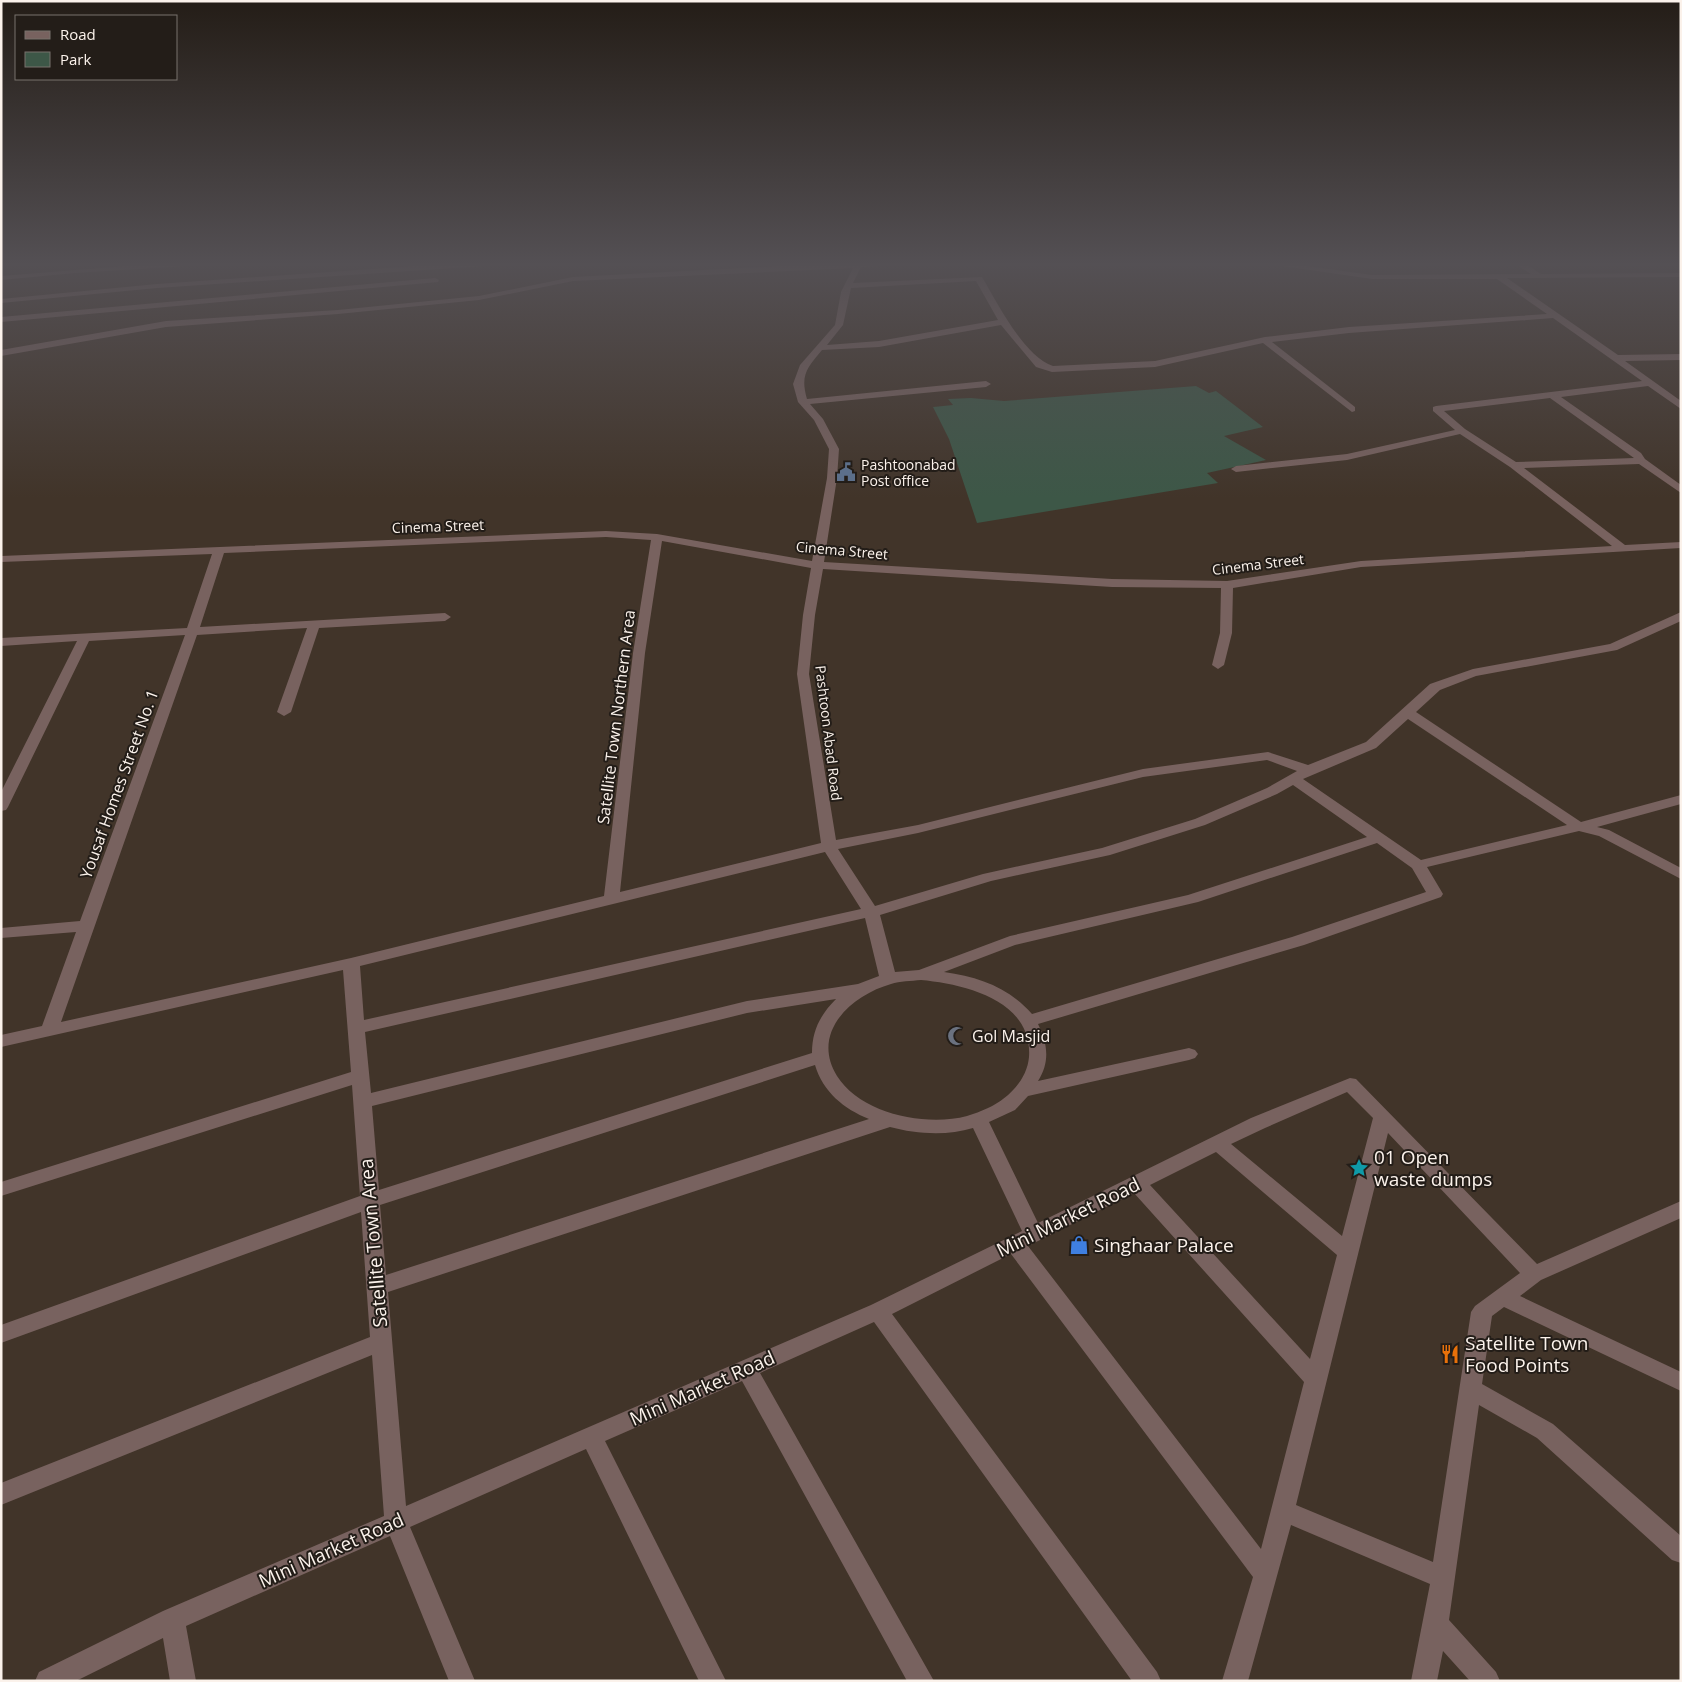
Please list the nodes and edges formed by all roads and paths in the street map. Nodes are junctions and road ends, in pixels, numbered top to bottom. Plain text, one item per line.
1 (72, 340) edge
2 (825, 340) edge
3 (899, 340) edge
4 (1018, 340) edge
5 (1263, 340) edge
6 (1265, 340) edge
7 (1590, 340) edge
8 (818, 348) junction
9 (1, 353) edge
10 (1681, 357) edge
11 (1616, 358) junction
12 (1649, 383) junction
13 (986, 384) dead end
14 (1551, 394) junction
15 (803, 402) junction
16 (1681, 406) edge
17 (1352, 409) dead end
18 (1462, 431) junction
19 (1641, 461) junction
20 (1514, 465) junction
21 (1236, 469) dead end
22 (1681, 490) edge
23 (657, 537) junction
24 (1681, 545) edge
25 (1622, 549) junction
26 (219, 550) junction
27 (1, 559) edge
28 (816, 565) junction
29 (1227, 585) junction
30 (1681, 616) edge
31 (445, 617) dead end
32 (314, 625) junction
33 (192, 632) junction
34 (85, 637) junction
35 (1, 642) edge
36 (1218, 665) dead end
37 (284, 712) dead end
38 (1407, 712) junction
39 (1308, 770) junction
40 (1294, 779) junction
41 (1681, 799) edge
42 (1, 806) edge
43 (1579, 827) junction
44 (1378, 838) junction
45 (829, 846) junction
46 (1418, 865) junction
47 (1681, 874) edge
48 (611, 900) junction
49 (871, 912) junction
50 (86, 926) junction
51 (1, 933) edge
52 (351, 963) junction
53 (920, 975) junction
54 (888, 979) junction
55 (860, 990) junction
56 (1029, 1021) junction
57 (356, 1028) junction
58 (48, 1030) junction
59 (1, 1041) edge
60 (1189, 1054) dead end
61 (820, 1057) junction
62 (360, 1076) junction
63 (1024, 1091) junction
64 (362, 1102) junction
65 (1383, 1116) junction
66 (978, 1118) junction
67 (889, 1120) junction
68 (1217, 1143) junction
69 (1137, 1183) junction
70 (1, 1189) edge
71 (370, 1201) junction
72 (1681, 1209) edge
73 (1024, 1239) junction
74 (1348, 1253) junction
75 (1534, 1274) junction
76 (376, 1287) junction
77 (1502, 1297) junction
78 (878, 1311) junction
79 (1, 1334) edge
80 (381, 1342) junction
81 (746, 1368) junction
82 (1316, 1380) junction
83 (1681, 1382) edge
84 (1470, 1388) junction
85 (591, 1436) junction
86 (1, 1494) edge
87 (1283, 1511) junction
88 (396, 1522) junction
89 (1681, 1552) edge
90 (1266, 1575) junction
91 (1442, 1577) junction
92 (172, 1620) junction
93 (1436, 1624) junction
94 (48, 1681) edge
95 (183, 1681) edge
96 (462, 1681) edge
97 (712, 1681) edge
98 (921, 1681) edge
99 (1148, 1681) edge
100 (1235, 1681) edge
101 (1424, 1681) edge
102 (1487, 1681) edge

1 - 9 street
2 - 8 street
3 - 8 street
4 - 5 street
6 - 17 street
7 - 11 street
8 - 15 street
10 - 11 street
11 - 12 street
12 - 14 street
12 - 16 street
13 - 15 street
14 - 18 street
14 - 19 street
15 - 28 street, Pashtoon Abad Road
18 - 20 street
18 - 21 street
19 - 20 street
19 - 22 street
20 - 25 street
23 - 26 street, Cinema Street
23 - 28 street, Cinema Street
23 - 48 street, Satellite Town Northern Area
24 - 25 street, Cinema Street
25 - 29 street, Cinema Street
26 - 27 street, Cinema Street
26 - 33 street, Yousaf Homes Street No. 1
28 - 29 street, Cinema Street
28 - 45 street, Pashtoon Abad Road
29 - 36 street
30 - 38 street
31 - 32 street
32 - 33 street
32 - 37 street
33 - 34 street
33 - 50 street, Yousaf Homes Street No. 1
34 - 35 street
34 - 42 street
38 - 39 street
38 - 43 street
39 - 40 street
39 - 45 street
40 - 44 street
40 - 49 street
41 - 43 street
43 - 46 street
43 - 47 street
44 - 46 street
44 - 53 street
45 - 48 street
45 - 49 street
46 - 56 street
48 - 52 street
49 - 54 street
49 - 57 street
50 - 51 street
50 - 58 street, Yousaf Homes Street No. 1
52 - 57 street, Satellite Town Area
52 - 58 street
53 - 54 street
53 - 56 street
54 - 55 street
55 - 61 street
55 - 64 street
56 - 63 street
57 - 62 street, Satellite Town Area
58 - 59 street
60 - 63 street
61 - 67 street
61 - 71 street
62 - 64 street, Satellite Town Area
62 - 70 street
63 - 66 street
64 - 71 street, Satellite Town Area
65 - 68 street, Mini Market Road
65 - 74 street
65 - 75 street
66 - 67 street
66 - 73 street
67 - 76 street
68 - 69 street, Mini Market Road
68 - 74 street
69 - 73 street, Mini Market Road
69 - 82 street
71 - 76 street, Satellite Town Area
71 - 79 street
72 - 75 street
73 - 78 street, Mini Market Road
73 - 90 street
74 - 82 street
75 - 77 street
76 - 80 street, Satellite Town Area
77 - 83 street
77 - 84 street
78 - 81 street, Mini Market Road
78 - 99 street
80 - 86 street
80 - 88 street, Satellite Town Area
81 - 85 street, Mini Market Road
81 - 98 street
82 - 87 street
84 - 89 street
84 - 91 street
85 - 88 street, Mini Market Road
85 - 97 street
87 - 90 street
87 - 91 street
88 - 92 street, Mini Market Road
88 - 96 street, Satellite Town Area
90 - 100 street
91 - 93 street
92 - 94 street, Mini Market Road
92 - 95 street
93 - 101 street
93 - 102 street

